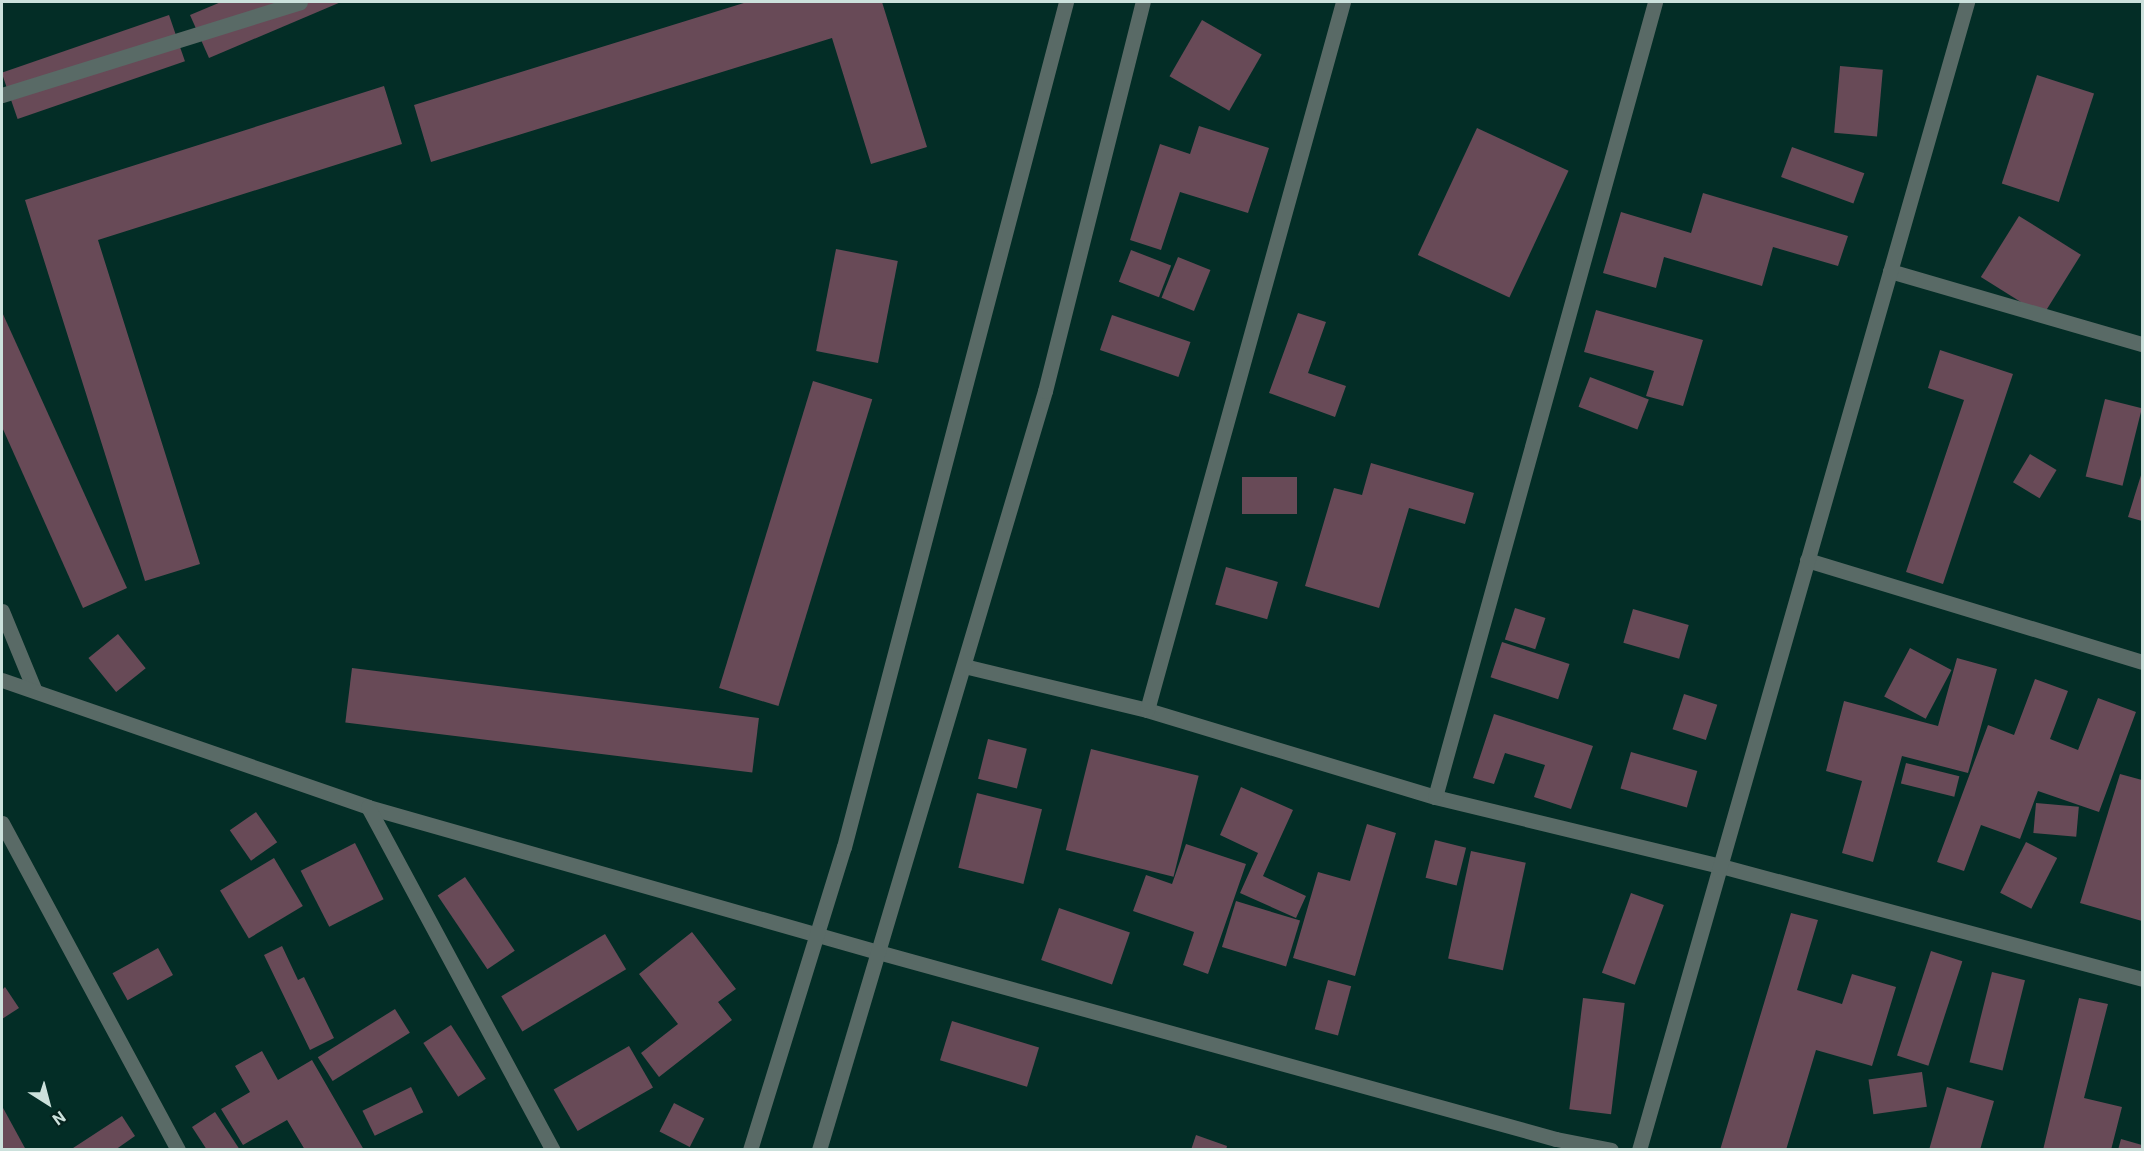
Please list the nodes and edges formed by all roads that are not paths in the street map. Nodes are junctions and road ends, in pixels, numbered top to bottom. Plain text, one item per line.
1 (300, 2) edge
2 (1066, 2) edge
3 (1143, 2) edge
4 (1342, 2) edge
5 (1655, 2) edge
6 (1967, 2) edge
7 (2, 95) edge
8 (1890, 271) junction
9 (2142, 344) edge
10 (1807, 560) junction
11 (2, 611) edge
12 (2142, 662) edge
13 (964, 666) junction
14 (2, 680) edge
15 (34, 689) junction
16 (1147, 710) junction
17 (1435, 797) junction
18 (368, 807) junction
19 (2, 823) edge
20 (1720, 866) junction
21 (818, 935) junction
22 (878, 952) junction
23 (2142, 980) edge
24 (1555, 1144) edge
25 (178, 1149) edge
26 (553, 1149) edge
27 (750, 1149) edge
28 (819, 1149) edge
29 (1611, 1149) edge
30 (1640, 1149) edge

1 - 7 street
2 - 21 street
3 - 13 street
4 - 16 street
5 - 17 street
6 - 8 street
8 - 9 street
8 - 10 street
10 - 12 street
10 - 20 street
11 - 15 street
13 - 16 street
13 - 22 street
14 - 15 street
15 - 18 street
16 - 17 street
17 - 20 street
18 - 21 street
18 - 26 street
19 - 25 street
20 - 23 street
20 - 30 street
21 - 22 street
21 - 27 street
22 - 24 street
22 - 28 street
24 - 29 street

